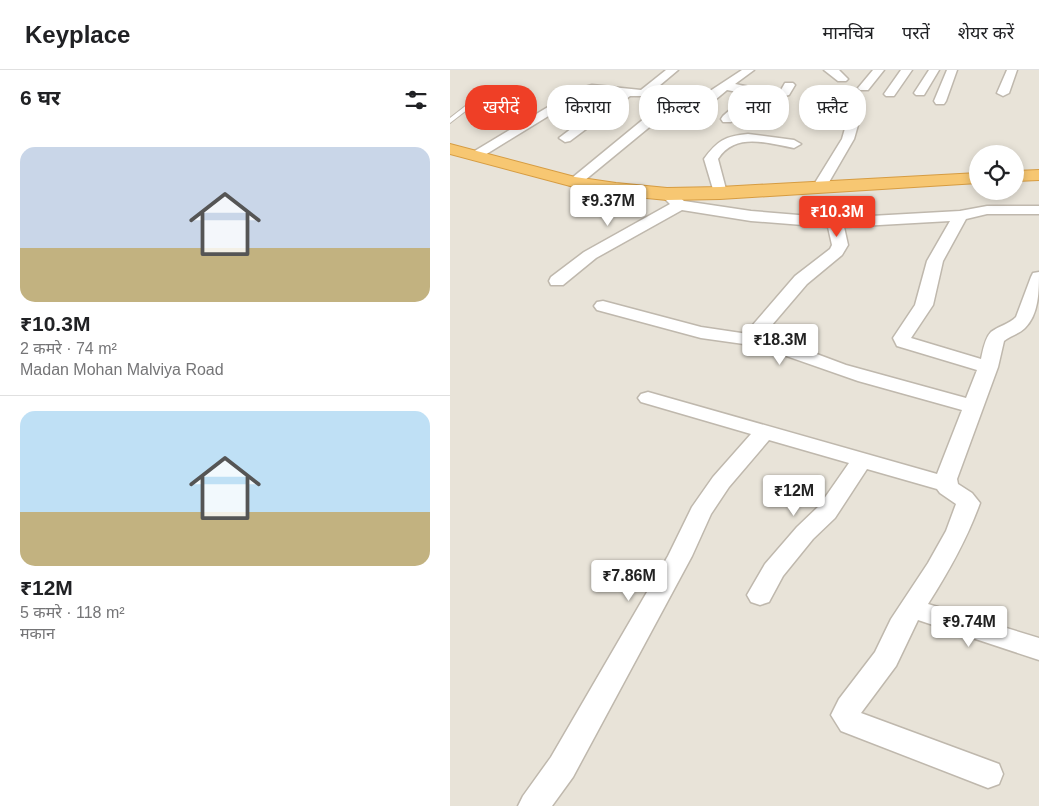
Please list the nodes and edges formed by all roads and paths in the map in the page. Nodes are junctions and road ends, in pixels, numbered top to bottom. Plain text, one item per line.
1 (673, 70) edge
2 (749, 70) edge
3 (829, 70) edge
4 (879, 70) edge
5 (907, 70) edge
6 (934, 70) edge
7 (950, 70) edge
8 (1012, 70) edge
9 (842, 79) dead end
10 (724, 86) junction
11 (866, 86) edge
12 (728, 87) edge
13 (629, 93) edge
14 (920, 93) dead end
15 (1003, 93) dead end
16 (890, 94) dead end
17 (940, 101) dead end
18 (465, 109) edge
19 (547, 112) edge
20 (450, 121) edge
21 (575, 130) edge
22 (851, 130) edge
23 (564, 138) dead end
24 (794, 144) dead end
25 (450, 149) edge
26 (475, 155) junction
27 (1039, 174) edge
28 (1024, 175) edge
29 (969, 178) edge
30 (574, 182) junction
31 (820, 186) junction
32 (720, 193) junction
33 (674, 199) junction
34 (1039, 210) edge
35 (960, 216) junction
36 (835, 224) junction
37 (1039, 277) edge
38 (557, 281) dead end
39 (603, 306) dead end
40 (761, 341) junction
41 (988, 367) junction
42 (648, 398) dead end
43 (972, 406) junction
44 (765, 431) junction
45 (862, 460) junction
46 (946, 484) junction
47 (760, 595) dead end
48 (911, 608) junction
49 (1039, 649) edge
50 (988, 774) dead end
51 (534, 806) edge

1 - 13 street
2 - 10 street
3 - 9 street
4 - 11 street
5 - 16 street
6 - 14 street
7 - 17 street
8 - 15 street
10 - 12 street
10 - 30 street
18 - 20 lane
19 - 26 street
21 - 23 street
22 - 31 street
24 - 32 street
25 - 26 highway
26 - 30 highway
27 - 28 highway
29 - 31 highway
30 - 33 highway
31 - 32 highway
32 - 33 highway
33 - 36 street
33 - 38 street
34 - 35 street
35 - 36 street
35 - 41 street
36 - 40 street
37 - 41 street
39 - 40 street
40 - 43 street
41 - 43 street
42 - 44 street
43 - 46 street
44 - 45 street
44 - 51 street
45 - 46 street
45 - 47 street
46 - 48 street
48 - 49 street
48 - 50 street

